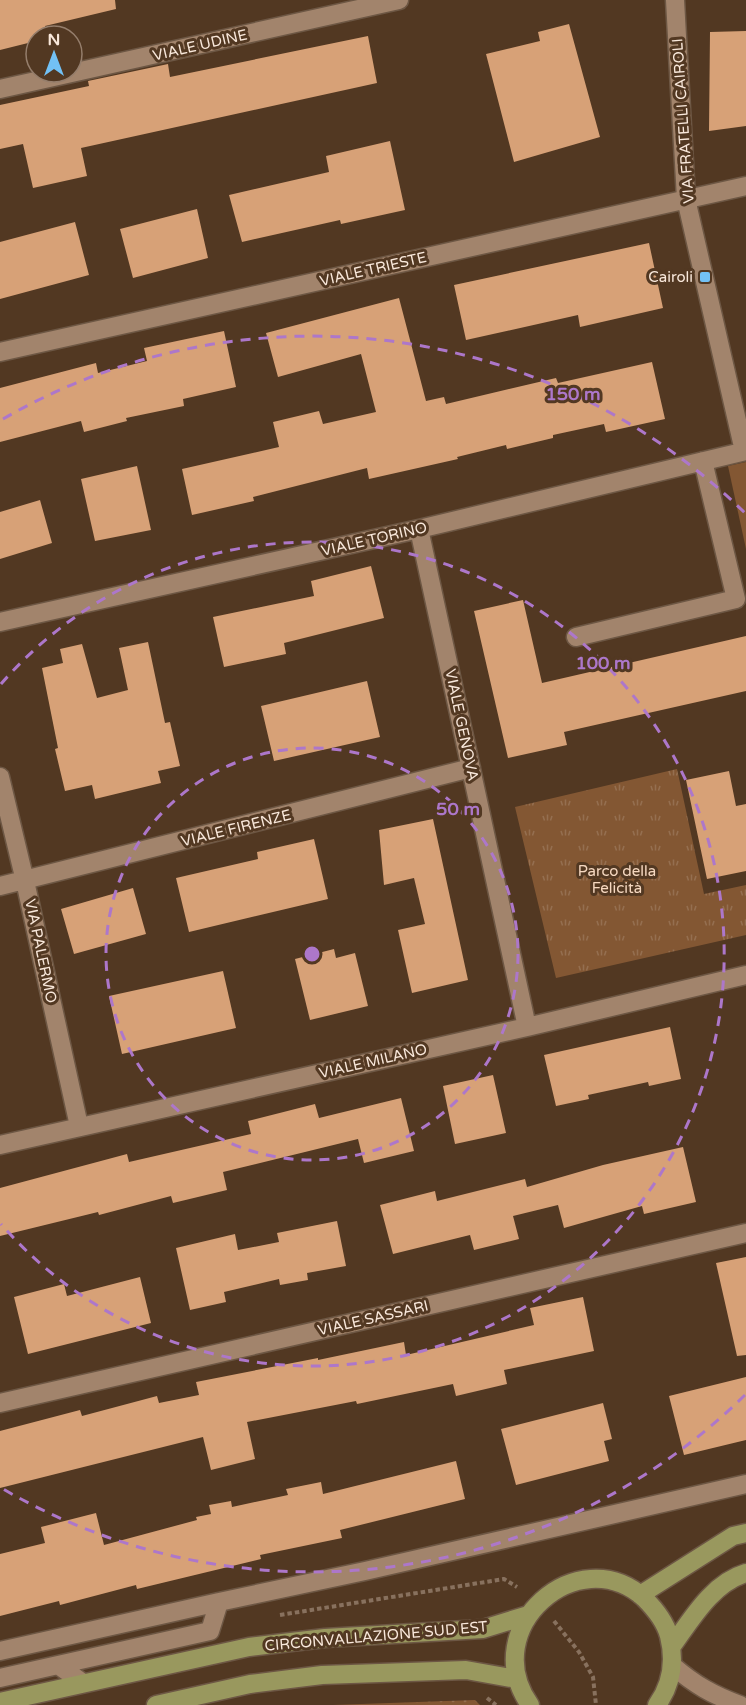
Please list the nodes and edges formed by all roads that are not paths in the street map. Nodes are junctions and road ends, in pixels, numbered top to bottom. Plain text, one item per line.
1 (399, 0) edge
2 (675, 0) edge
3 (0, 89) edge
4 (746, 186) edge
5 (687, 199) junction
6 (0, 352) edge
7 (745, 451) edge
8 (703, 461) junction
9 (419, 529) junction
10 (0, 622) edge
11 (576, 637) dead end
12 (471, 768) junction
13 (0, 777) edge
14 (25, 881) junction
15 (0, 886) edge
16 (746, 975) edge
17 (527, 1027) junction
18 (79, 1126) junction
19 (0, 1145) edge
20 (746, 1233) edge
21 (0, 1402) edge
22 (746, 1484) edge
23 (746, 1533) edge
24 (746, 1573) edge
25 (640, 1595) junction
26 (219, 1602) junction
27 (528, 1615) junction
28 (672, 1646) junction
29 (0, 1651) edge
30 (58, 1665) junction
31 (673, 1666) junction
32 (0, 1678) edge
33 (517, 1679) junction
34 (83, 1683) junction
35 (0, 1702) edge
36 (156, 1705) edge
37 (530, 1705) edge
38 (657, 1705) edge
39 (740, 1705) edge

1 - 3 street, VIALE UDINE
2 - 5 street, VIA FRATELLI CAIROLI
4 - 5 street, VIALE TRIESTE
5 - 6 street, VIALE TRIESTE
5 - 7 street, VIA FRATELLI CAIROLI
7 - 8 street, VIALE TORINO
8 - 9 street, VIALE TORINO
8 - 11 street
9 - 10 street, VIALE TORINO
9 - 12 street, VIALE GENOVA
12 - 14 street, VIALE FIRENZE
12 - 17 street, VIALE GENOVA
13 - 14 street, VIA PALERMO
14 - 15 street, VIALE FIRENZE
14 - 18 street, VIA PALERMO
16 - 17 street, VIALE MILANO
17 - 18 street, VIALE MILANO
18 - 19 street, VIALE MILANO
20 - 21 street, VIALE SASSARI
22 - 26 street
23 - 25 main road
24 - 28 main road
25 - 27 main road, CIRCONVALLAZIONE SUD EST
25 - 28 main road, CIRCONVALLAZIONE SUD EST
26 - 29 street
26 - 30 street
27 - 33 main road, CIRCONVALLAZIONE SUD EST
27 - 34 main road, CIRCONVALLAZIONE SUD EST
28 - 31 main road, CIRCONVALLAZIONE SUD EST
30 - 32 street
30 - 34 street
31 - 38 main road, CIRCONVALLAZIONE SUD EST
31 - 39 street
33 - 36 main road
33 - 37 main road, CIRCONVALLAZIONE SUD EST
34 - 35 main road, CIRCONVALLAZIONE SUD EST

